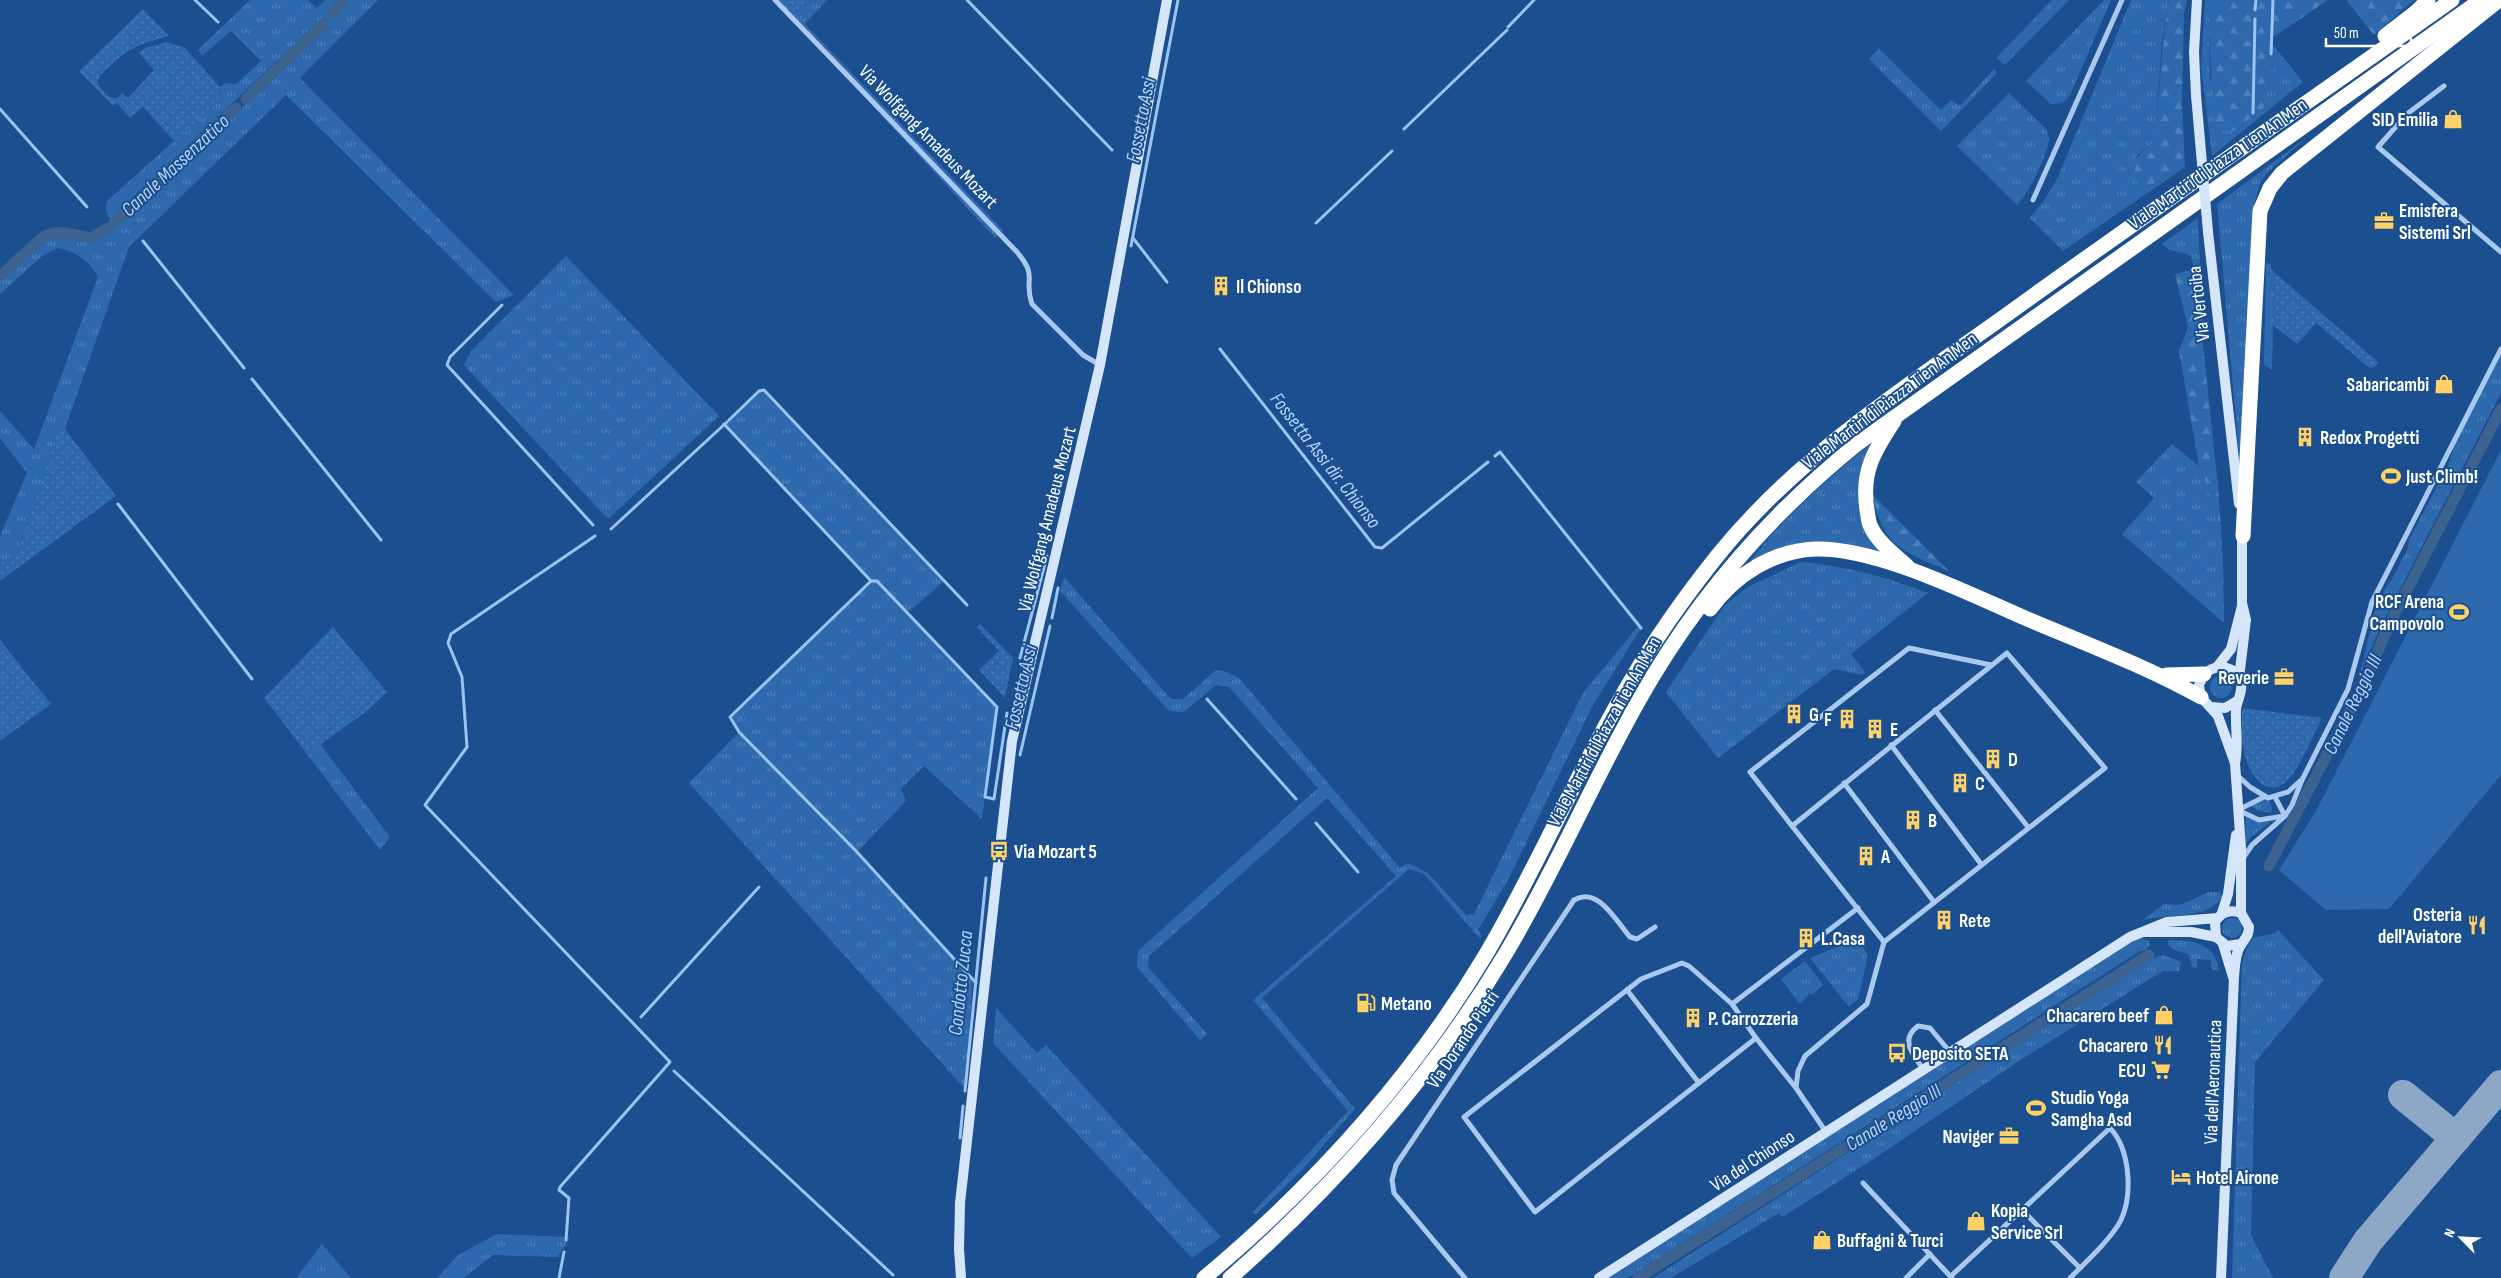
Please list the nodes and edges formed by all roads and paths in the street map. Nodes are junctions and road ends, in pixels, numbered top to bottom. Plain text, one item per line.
1 (775, 0) edge
2 (1167, 0) edge
3 (2122, 0) edge
4 (2198, 0) edge
5 (2428, 0) edge
6 (2452, 0) edge
7 (2481, 0) edge
8 (2499, 0) edge
9 (2444, 86) dead end
10 (2286, 118) junction
11 (2033, 200) dead end
12 (2501, 252) edge
13 (2501, 350) edge
14 (1100, 364) junction
15 (1900, 413) junction
16 (2243, 536) junction
17 (1912, 570) junction
18 (2242, 603) junction
19 (1991, 665) junction
20 (2211, 670) junction
21 (1655, 672) junction
22 (2158, 674) junction
23 (2239, 678) junction
24 (2237, 700) junction
25 (2206, 702) junction
26 (1935, 710) junction
27 (1891, 745) junction
28 (2235, 763) junction
29 (2236, 774) junction
30 (2302, 780) junction
31 (1844, 783) junction
32 (2264, 797) junction
33 (2275, 797) junction
34 (2238, 810) junction
35 (2285, 816) junction
36 (2238, 824) junction
37 (1792, 826) junction
38 (2028, 827) junction
39 (1981, 864) junction
40 (2241, 864) junction
41 (1934, 902) junction
42 (1858, 908) junction
43 (2241, 913) junction
44 (2220, 915) junction
45 (1655, 927) dead end
46 (2142, 932) junction
47 (2219, 940) junction
48 (1884, 942) junction
49 (2241, 944) junction
50 (2234, 977) junction
51 (1627, 990) junction
52 (1732, 1004) junction
53 (1756, 1038) junction
54 (1950, 1053) junction
55 (1924, 1070) junction
56 (1699, 1083) junction
57 (1796, 1088) junction
58 (1827, 1133) junction
59 (1863, 1184) dead end
60 (2022, 1210) junction
61 (1930, 1254) junction
62 (2080, 1268) junction
63 (1952, 1277) edge
64 (961, 1278) edge
65 (1204, 1278) edge
66 (1230, 1278) edge
67 (1465, 1278) edge
68 (1599, 1278) edge
69 (1906, 1278) edge
70 (2070, 1278) edge
71 (2221, 1278) edge

1 - 14 street, Via Wolfgang Amadeus Mozart
2 - 14 main road, Via Wolfgang Amadeus Mozart
3 - 11 street
4 - 16 main road, Via Vertoiba, bridge
5 - 10 highway
6 - 10 highway, Viale Martiri di Piazza Tien An Men
7 - 15 highway, Viale Martiri di Piazza Tien An Men
8 - 16 highway
9 - 12 street
10 - 65 highway, Viale Martiri di Piazza Tien An Men
13 - 30 street
14 - 64 main road, Via Wolfgang Amadeus Mozart
15 - 17 highway
15 - 21 highway, Viale Martiri di Piazza Tien An Men
16 - 18 main road, Via Vertoiba
17 - 21 highway
17 - 22 highway
18 - 20 main road, Via Vertoiba
18 - 23 main road, Via Vertoiba
19 - 26 street
19 - 37 street
19 - 38 street
20 - 22 highway
20 - 23 main road
20 - 25 main road, Via Vertoiba
21 - 66 highway, Viale Martiri di Piazza Tien An Men
22 - 25 highway
23 - 24 main road, Via Vertoiba
24 - 25 main road
24 - 28 main road, Via Vertoiba
25 - 28 main road, Via Vertoiba
26 - 27 street
26 - 38 street
27 - 31 street
27 - 39 street
28 - 29 main road, Via Vertoiba
29 - 32 street
29 - 34 main road, Via Vertoiba
30 - 33 street
30 - 35 street
31 - 37 street
31 - 41 street
32 - 33 street
32 - 34 street
33 - 35 street
34 - 35 street
34 - 36 main road, Via Vertoiba
35 - 40 street
36 - 40 main road, Via Vertoiba
36 - 44 main road, Via Vertoiba
37 - 42 street
38 - 39 street
39 - 41 street
40 - 43 main road, Via Vertoiba
41 - 48 street
42 - 48 street
42 - 52 street
43 - 44 main road
43 - 49 main road, Via dell'Aeronautica
44 - 46 main road, Via del Chionso
44 - 47 main road, Via dell'Aeronautica
45 - 67 street, Via Dorando Pietri
46 - 47 main road, Via del Chionso
46 - 54 main road, Via del Chionso
47 - 49 main road
47 - 50 main road, Via dell'Aeronautica
48 - 57 street
49 - 50 main road, Via dell'Aeronautica
50 - 71 main road, Via dell'Aeronautica
51 - 52 street
51 - 56 street
51 - 56 street
52 - 53 street
53 - 56 street
53 - 57 street
54 - 55 main road, Via del Chionso
54 - 55 street
55 - 58 main road, Via del Chionso
57 - 58 street
58 - 68 main road, Via del Chionso
59 - 61 street
60 - 62 street
60 - 62 street
60 - 63 street
61 - 63 street
61 - 69 street
62 - 70 street

